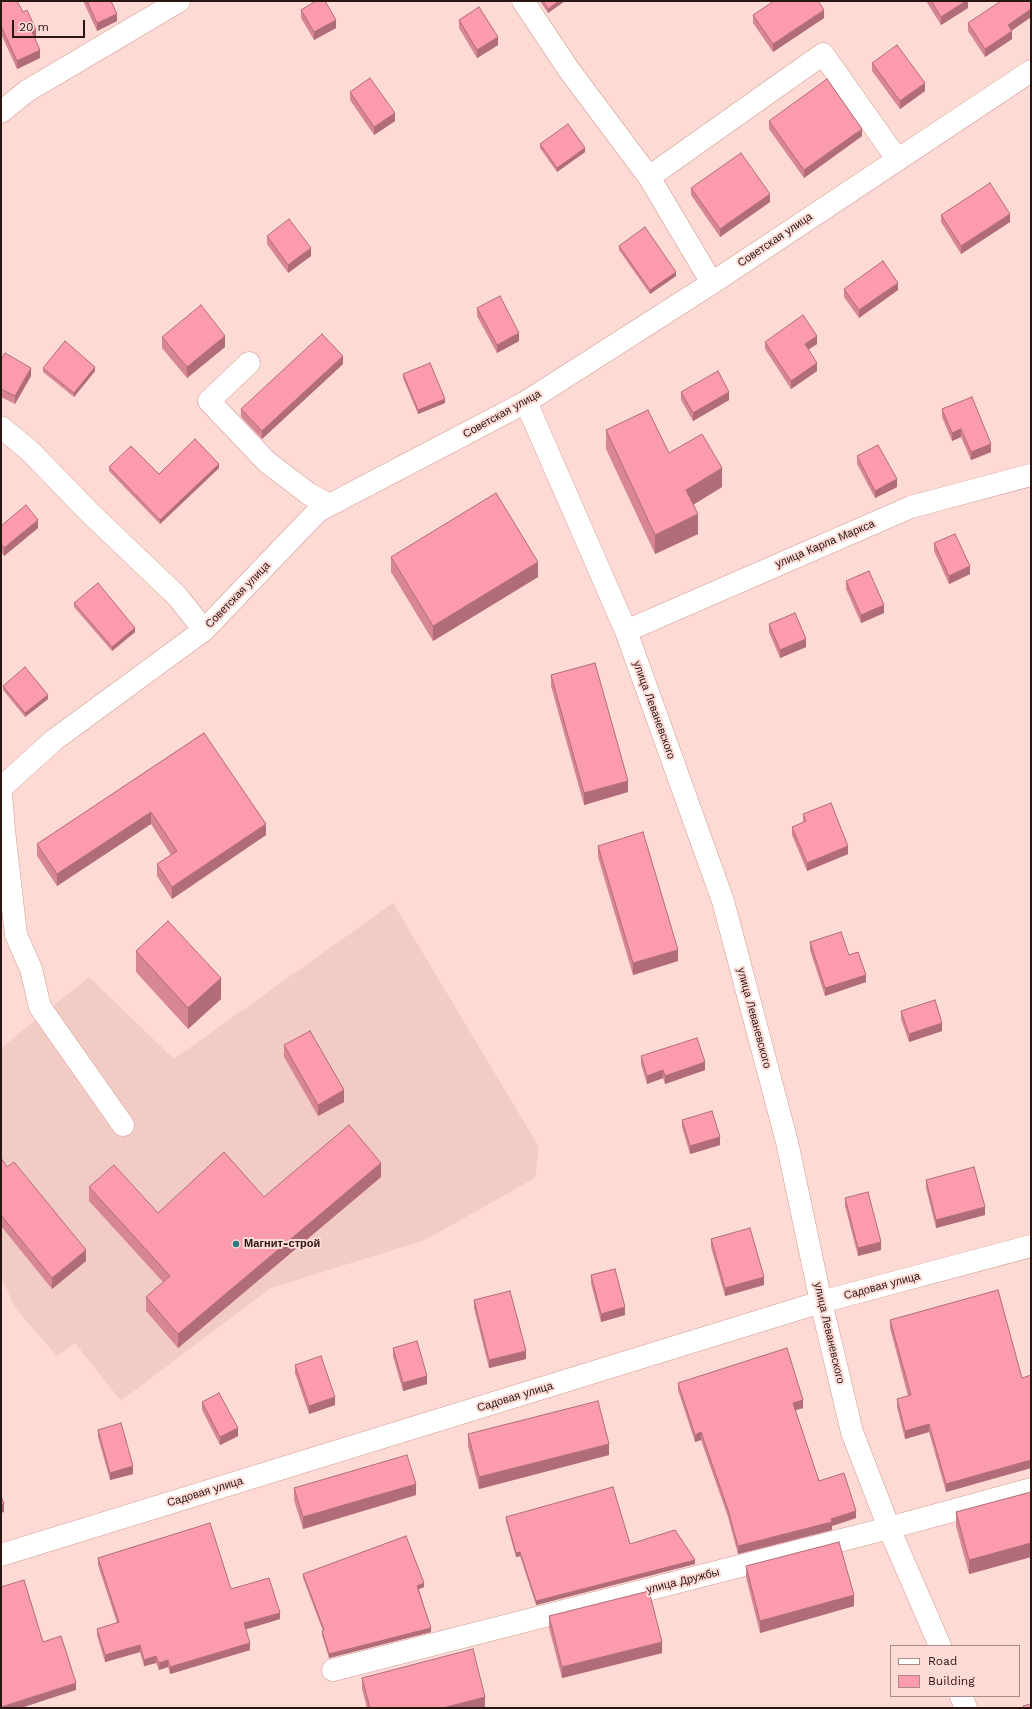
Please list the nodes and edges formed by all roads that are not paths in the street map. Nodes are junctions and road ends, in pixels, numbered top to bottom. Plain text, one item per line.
1 (179, 1) edge
2 (523, 1) edge
3 (1031, 71) edge
4 (1, 112) edge
5 (897, 159) junction
6 (649, 177) junction
7 (712, 283) junction
8 (249, 363) dead end
9 (526, 402) junction
10 (1, 428) edge
11 (1031, 475) edge
12 (329, 505) junction
13 (204, 630) junction
14 (626, 631) junction
15 (1, 788) edge
16 (1, 793) edge
17 (123, 1125) dead end
18 (1031, 1246) edge
19 (821, 1302) junction
20 (1031, 1489) edge
21 (889, 1528) junction
22 (1, 1555) edge
23 (940, 1645) edge
24 (334, 1670) dead end
25 (961, 1697) edge
26 (966, 1708) edge

1 - 4 street
2 - 6 street
3 - 5 street, Советская улица
5 - 6 street
5 - 7 street, Советская улица
6 - 7 street
7 - 9 street, Советская улица
8 - 12 street
9 - 12 street, Советская улица
9 - 14 street, улица Леваневского
10 - 13 street
11 - 14 street, улица Карла Маркса
12 - 13 street, Советская улица
13 - 15 street, Советская улица
14 - 19 street, улица Леваневского
16 - 17 street
18 - 19 street, Садовая улица
19 - 21 street, улица Леваневского
19 - 22 street, Садовая улица
20 - 21 street, улица Дружбы
21 - 23 street, улица Леваневского
21 - 24 street, улица Дружбы
25 - 26 street

